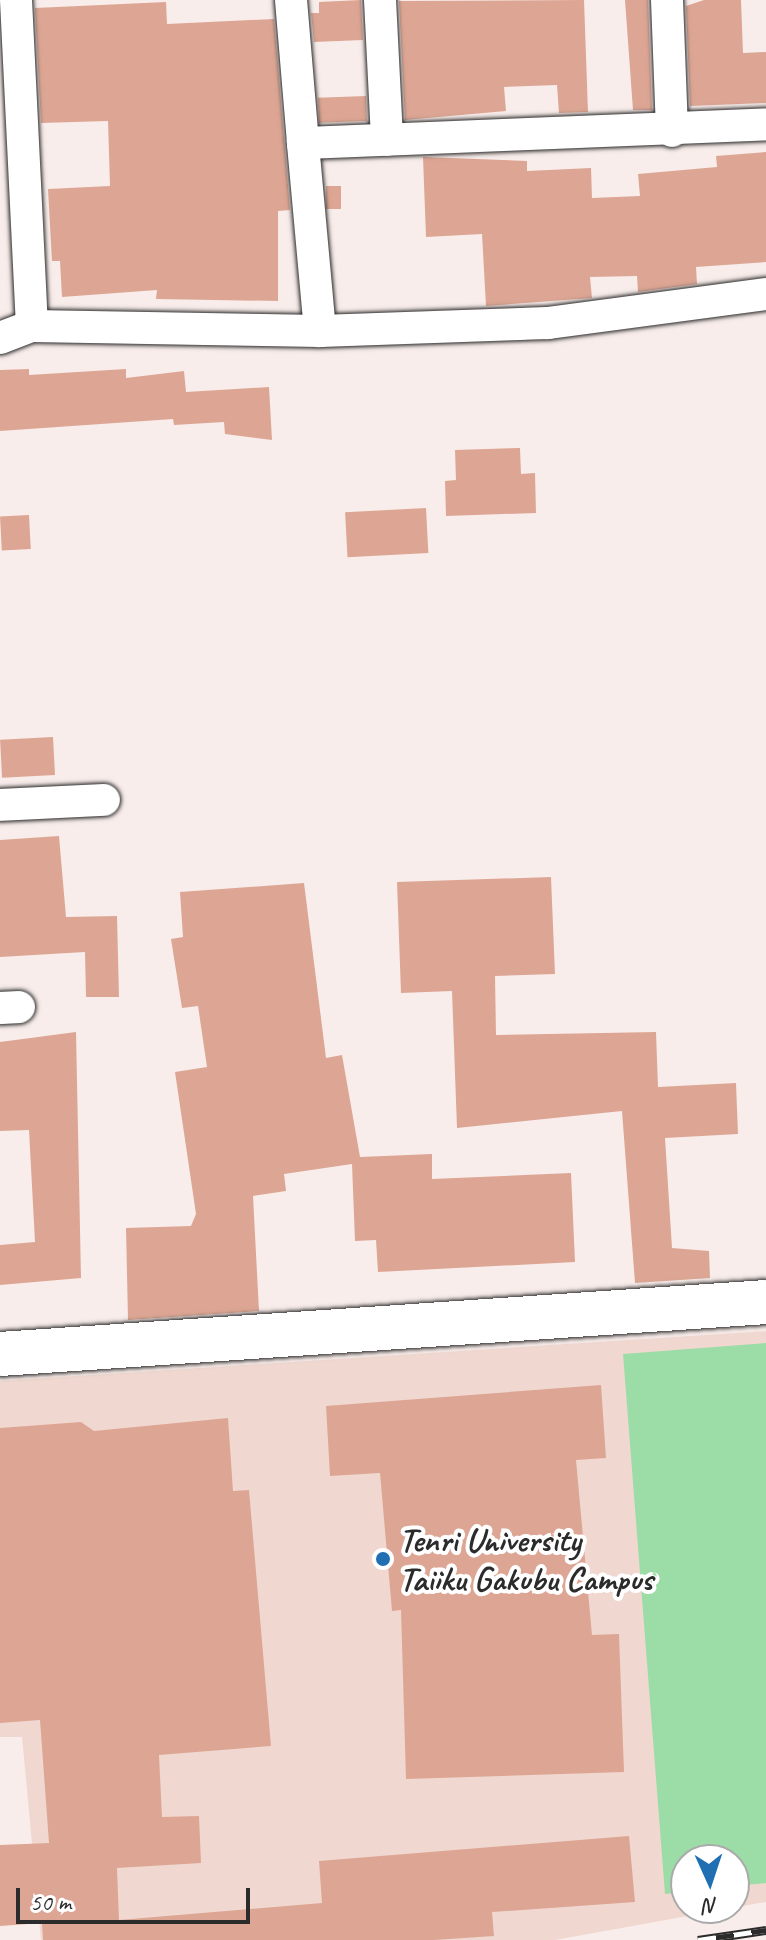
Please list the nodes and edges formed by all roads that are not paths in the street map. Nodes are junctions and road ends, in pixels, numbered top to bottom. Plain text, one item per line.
1 (16, 0) edge
2 (291, 0) edge
3 (380, 0) edge
4 (667, 0) edge
5 (10, 89) edge
6 (766, 124) edge
7 (672, 131) junction
8 (387, 140) junction
9 (303, 143) junction
10 (766, 294) edge
11 (32, 326) junction
12 (320, 331) junction
13 (0, 338) edge
14 (104, 800) dead end
15 (0, 805) edge
16 (766, 1302) edge
17 (0, 1354) edge

1 - 5 street
2 - 9 street
3 - 8 street
4 - 7 street
5 - 11 street
6 - 7 street
7 - 8 street
8 - 9 street
9 - 12 street
10 - 12 street
11 - 12 street
11 - 13 street
14 - 15 street
16 - 17 street

